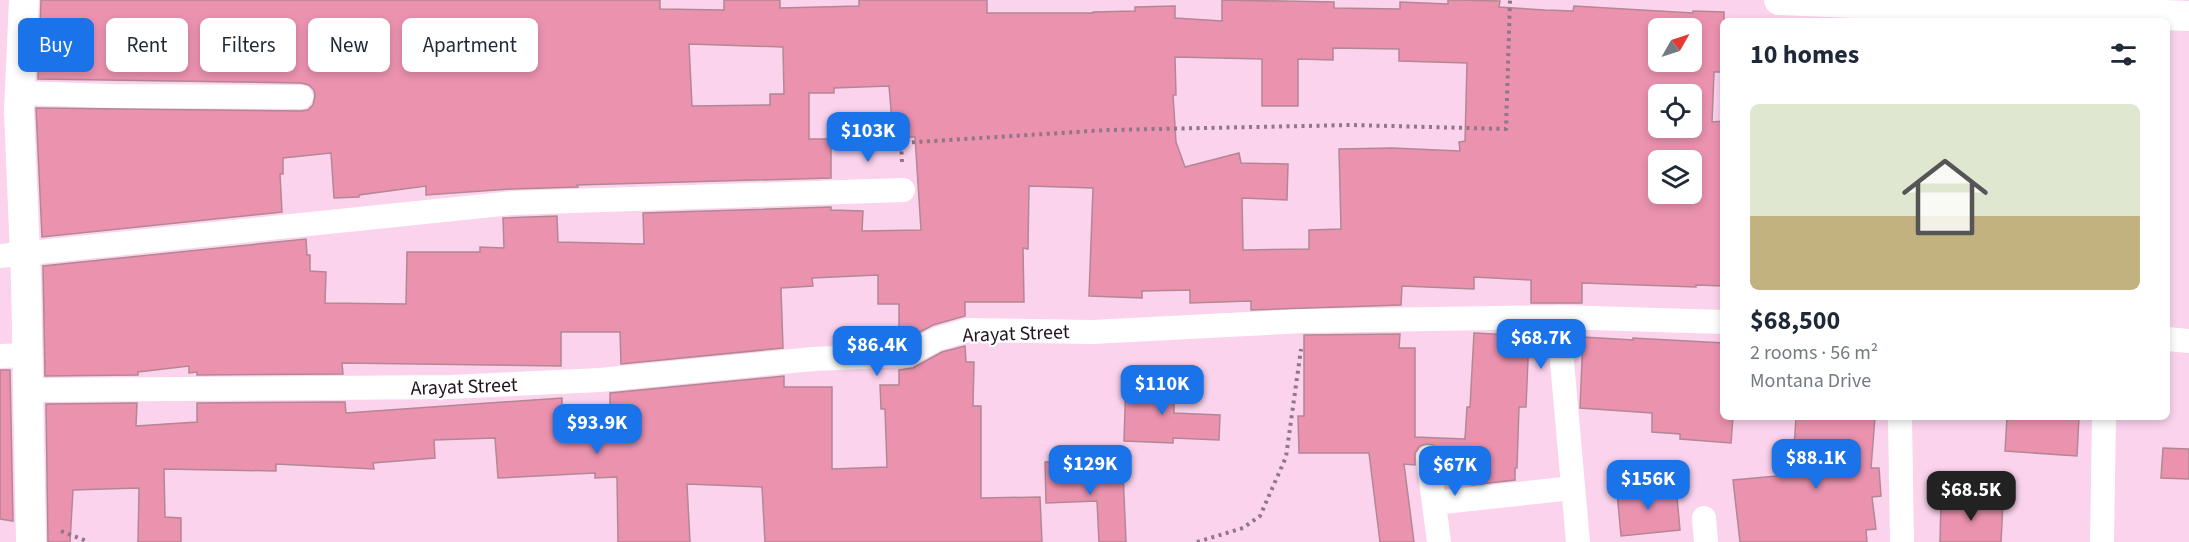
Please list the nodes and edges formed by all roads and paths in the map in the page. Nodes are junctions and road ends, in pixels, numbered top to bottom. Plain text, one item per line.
1 (24, 0) edge
2 (1510, 0) edge
3 (1779, 0) edge
4 (2111, 12) edge
5 (2189, 16) edge
6 (301, 97) dead end
7 (13, 104) edge
8 (901, 142) dead end
9 (903, 190) dead end
10 (12, 255) edge
11 (1558, 317) junction
12 (1305, 321) junction
13 (1720, 322) edge
14 (2170, 339) edge
15 (2189, 341) edge
16 (13, 356) edge
17 (26, 390) junction
18 (1900, 420) edge
19 (2104, 420) edge
20 (1428, 458) dead end
21 (1573, 488) junction
22 (1434, 503) junction
23 (1704, 518) dead end
24 (31, 542) edge
25 (1197, 542) edge
26 (1439, 542) edge
27 (1578, 542) edge
28 (1706, 542) edge
29 (1902, 542) edge
30 (2102, 542) edge

1 - 7 street
2 - 8 path
3 - 4 street
4 - 5 street
6 - 7 street
7 - 10 street
9 - 10 street
10 - 16 street
11 - 12 street, Arayat Street
11 - 13 street, Arayat Street
11 - 21 street
12 - 17 street, Arayat Street
12 - 25 path
14 - 15 street
16 - 17 street
17 - 24 street
18 - 29 street
19 - 30 street
20 - 22 street
21 - 22 street
21 - 27 street
22 - 26 street
23 - 28 street

